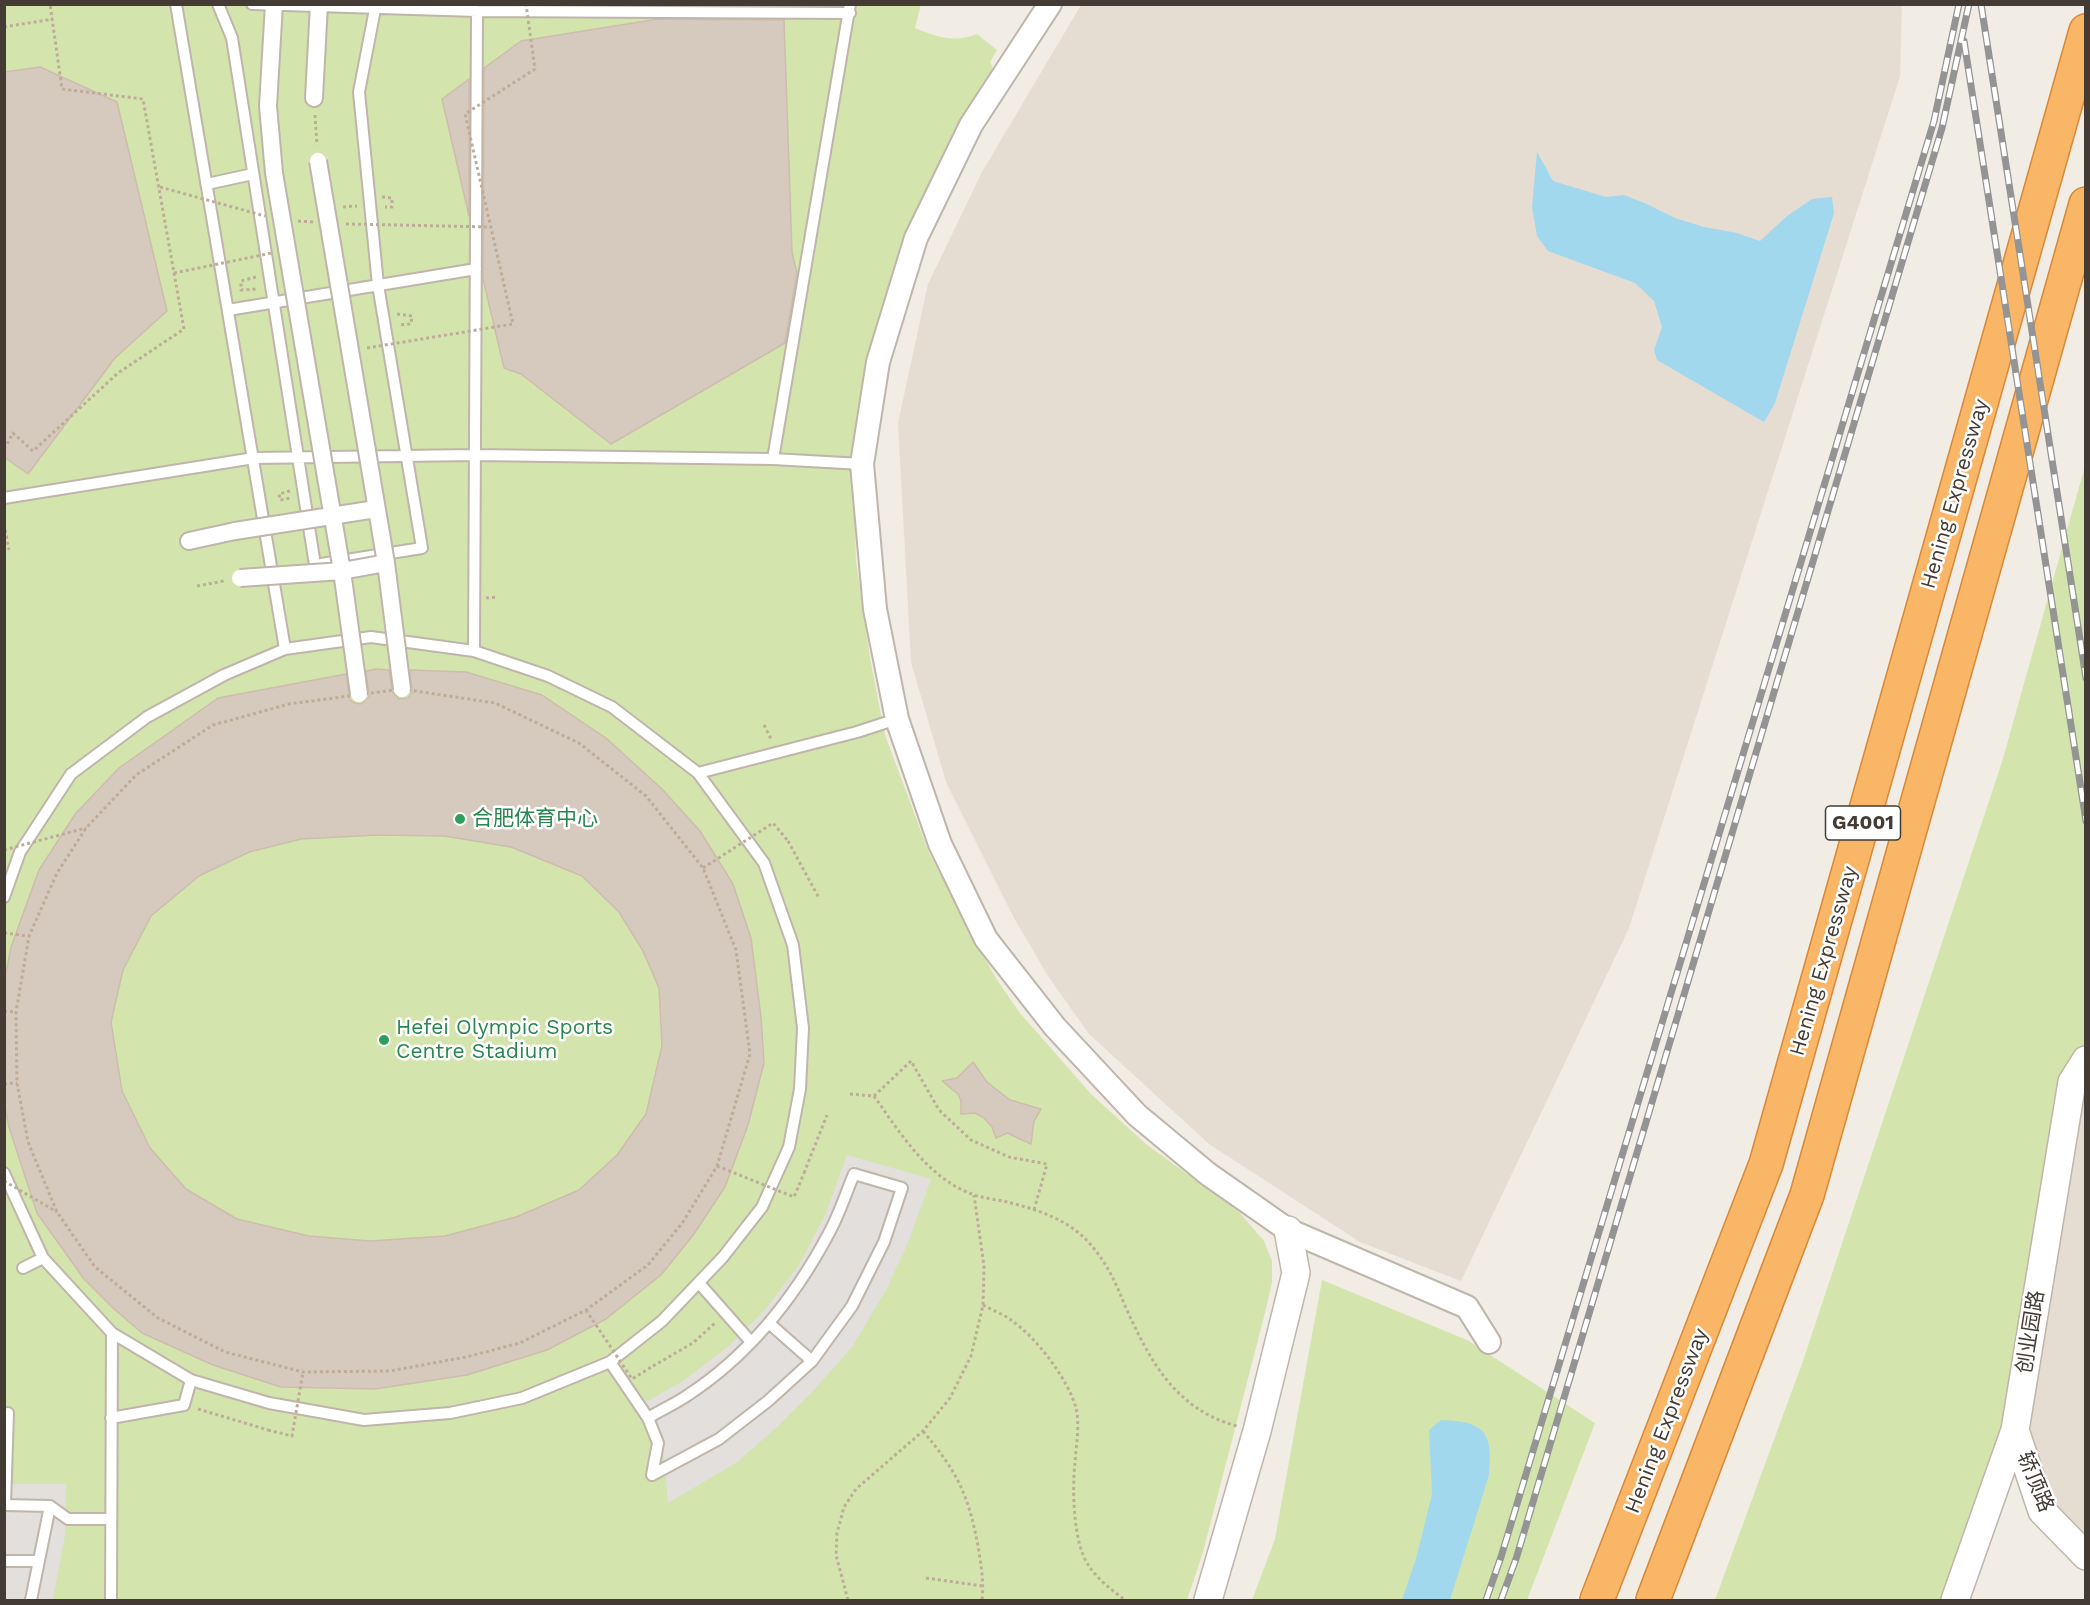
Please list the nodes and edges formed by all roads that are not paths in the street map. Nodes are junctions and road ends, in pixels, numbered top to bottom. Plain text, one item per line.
1 (176, 4) edge
2 (218, 4) edge
3 (252, 4) edge
4 (1050, 4) edge
5 (274, 5) edge
6 (319, 5) edge
7 (376, 6) edge
8 (444, 7) edge
9 (620, 8) edge
10 (850, 9) edge
11 (477, 10) junction
12 (2085, 31) edge
13 (314, 98) road end
14 (318, 161) road end
15 (253, 174) junction
16 (207, 184) junction
17 (2085, 204) edge
18 (476, 269) junction
19 (378, 285) junction
20 (273, 303) junction
21 (228, 310) junction
22 (476, 455) junction
23 (408, 456) junction
24 (297, 457) junction
25 (254, 458) junction
26 (773, 459) junction
27 (862, 464) junction
28 (4, 498) edge
29 (376, 509) junction
30 (332, 516) junction
31 (189, 541) dead end
32 (386, 563) junction
33 (342, 570) junction
34 (240, 578) road end
35 (285, 649) junction
36 (474, 651) junction
37 (402, 689) road end
38 (359, 694) road end
39 (897, 720) junction
40 (698, 772) junction
41 (4, 897) edge
42 (2085, 1060) edge
43 (4, 1173) edge
44 (1288, 1230) junction
45 (43, 1258) junction
46 (23, 1268) dead end
47 (699, 1284) junction
48 (770, 1324) junction
49 (112, 1333) junction
50 (751, 1342) junction
51 (1489, 1342) dead end
52 (812, 1361) junction
53 (610, 1362) junction
54 (191, 1380) junction
55 (8, 1413) dead end
56 (111, 1418) junction
57 (648, 1418) junction
58 (2015, 1430) junction
59 (5, 1505) edge
60 (50, 1506) junction
61 (111, 1519) junction
62 (2085, 1556) edge
63 (4, 1561) edge
64 (39, 1561) junction
65 (31, 1600) edge
66 (111, 1600) edge
67 (1208, 1600) edge
68 (1598, 1600) edge
69 (1653, 1600) edge
70 (1955, 1600) edge

1 - 16 lane
2 - 15 lane
3 - 5 lane
4 - 27 street
5 - 6 lane
5 - 30 street, bridge
6 - 7 lane
6 - 13 street
7 - 8 lane
7 - 19 lane
8 - 11 lane
9 - 10 lane
9 - 11 lane
10 - 26 lane
11 - 18 lane
12 - 68 highway, Hening Expressway / G4001
14 - 29 street, bridge
15 - 16 lane
15 - 20 lane
16 - 21 lane
17 - 69 highway, G4001
18 - 19 lane
18 - 22 lane
19 - 20 lane
19 - 23 lane
20 - 21 lane
20 - 24 lane
21 - 25 lane
22 - 23 lane
22 - 26 lane
22 - 36 lane
23 - 24 lane
23 - 24 lane
24 - 25 lane
25 - 28 lane
25 - 35 lane
26 - 27 lane
27 - 39 street
29 - 30 street, bridge
29 - 32 street, bridge
30 - 31 street, bridge
30 - 33 street, bridge
32 - 33 street, bridge
32 - 37 street, bridge
33 - 34 street, bridge
33 - 38 street, bridge
35 - 36 lane
35 - 41 lane
36 - 40 lane
39 - 40 lane
39 - 44 street
40 - 47 lane
42 - 58 street, 创业园路
43 - 45 lane
44 - 51 street
44 - 67 street
45 - 46 lane
45 - 49 lane
47 - 50 lane
47 - 53 lane
48 - 50 lane
48 - 52 lane
48 - 52 lane
49 - 54 lane
49 - 56 lane
50 - 57 lane
52 - 57 lane
53 - 54 lane
53 - 57 lane
54 - 56 lane
55 - 59 lane
56 - 61 lane
58 - 62 street, 轿顶路
58 - 70 street, 创业园路
59 - 60 lane
60 - 61 lane
60 - 64 lane
61 - 66 lane
63 - 64 lane
64 - 65 lane

